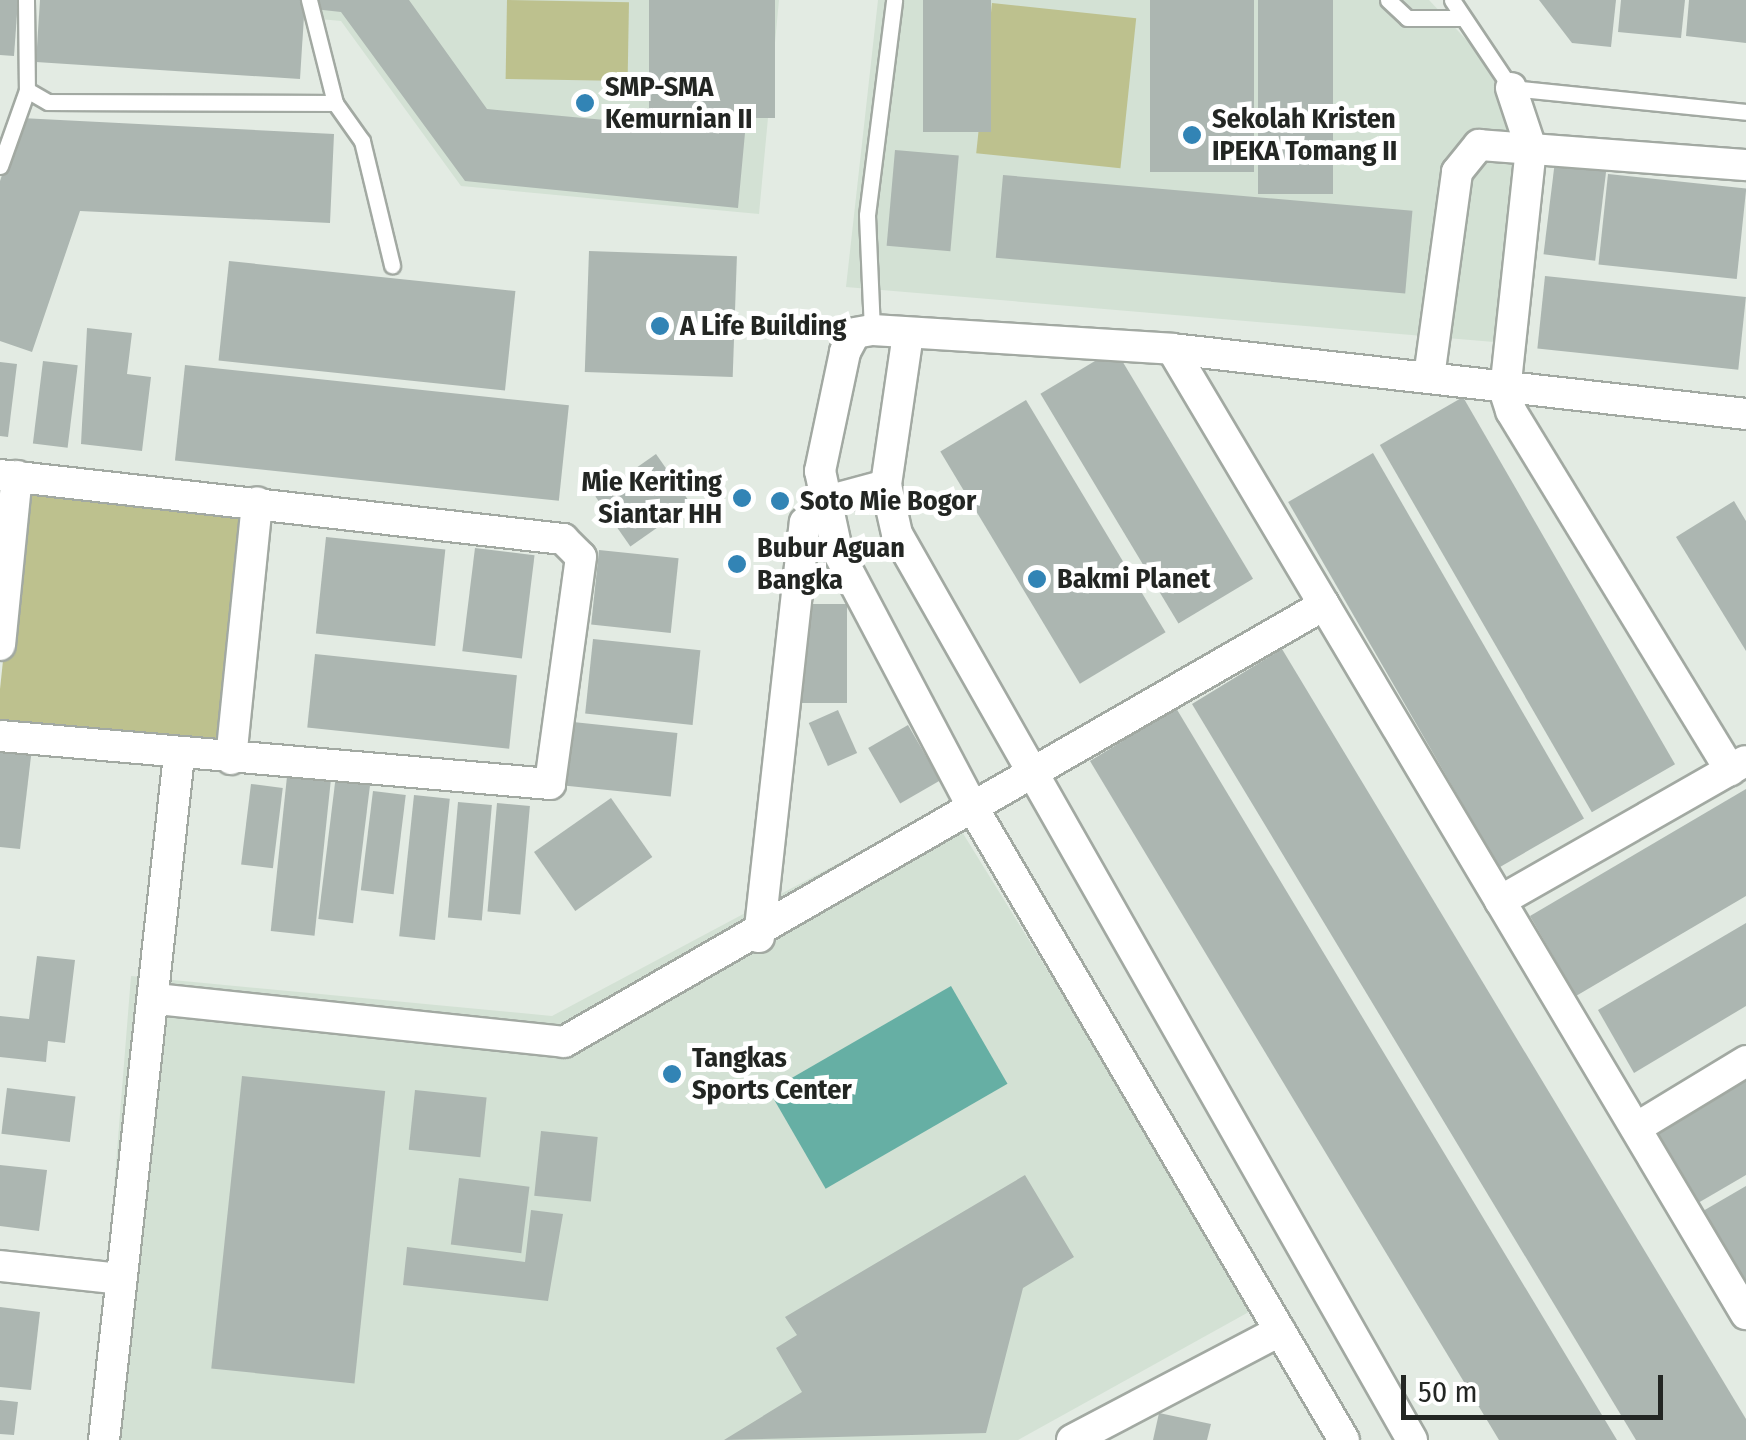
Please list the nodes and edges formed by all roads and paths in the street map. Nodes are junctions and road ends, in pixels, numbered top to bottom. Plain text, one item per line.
1 (26, 0) edge
2 (309, 0) edge
3 (894, 0) edge
4 (1388, 0) edge
5 (1452, 0) edge
6 (1460, 18) junction
7 (1511, 88) junction
8 (27, 90) junction
9 (335, 103) junction
10 (1746, 112) edge
11 (1532, 148) junction
12 (1746, 165) edge
13 (0, 166) edge
14 (392, 265) dead end
15 (872, 330) junction
16 (908, 334) junction
17 (1172, 349) junction
18 (1429, 376) junction
19 (1505, 392) junction
20 (1746, 414) edge
21 (8, 475) edge
22 (886, 486) junction
23 (256, 502) junction
24 (823, 502) junction
25 (1324, 606) junction
26 (0, 645) edge
27 (0, 736) edge
28 (179, 756) junction
29 (231, 759) junction
30 (1738, 765) edge
31 (1030, 775) junction
32 (973, 808) junction
33 (1500, 901) junction
34 (759, 937) junction
35 (156, 999) junction
36 (1746, 1061) edge
37 (1636, 1128) junction
38 (0, 1266) edge
39 (121, 1279) junction
40 (1746, 1314) edge
41 (1280, 1331) junction
42 (104, 1440) edge
43 (1072, 1440) edge
44 (1344, 1440) edge
45 (1412, 1440) edge

1 - 8 lane
2 - 9 lane
3 - 15 lane
4 - 6 lane
5 - 6 lane
6 - 7 lane
7 - 10 lane
7 - 11 street
8 - 9 lane
8 - 13 lane
9 - 14 lane
11 - 12 street
11 - 18 street
11 - 19 street
15 - 16 street
15 - 24 street
16 - 17 street
16 - 22 street
17 - 18 street
17 - 25 street
18 - 19 street
19 - 20 street
19 - 30 street
21 - 23 street
21 - 26 street
22 - 24 street
22 - 31 street
23 - 29 street
23 - 29 street
24 - 32 street
24 - 34 street
25 - 31 street
25 - 33 street
27 - 28 street
28 - 29 street
28 - 35 street
30 - 33 street
31 - 32 street
31 - 45 street
32 - 34 street
32 - 41 street
33 - 37 street
34 - 35 street
35 - 39 street
36 - 37 street
37 - 40 street
38 - 39 street
39 - 42 street
41 - 43 street
41 - 44 street

